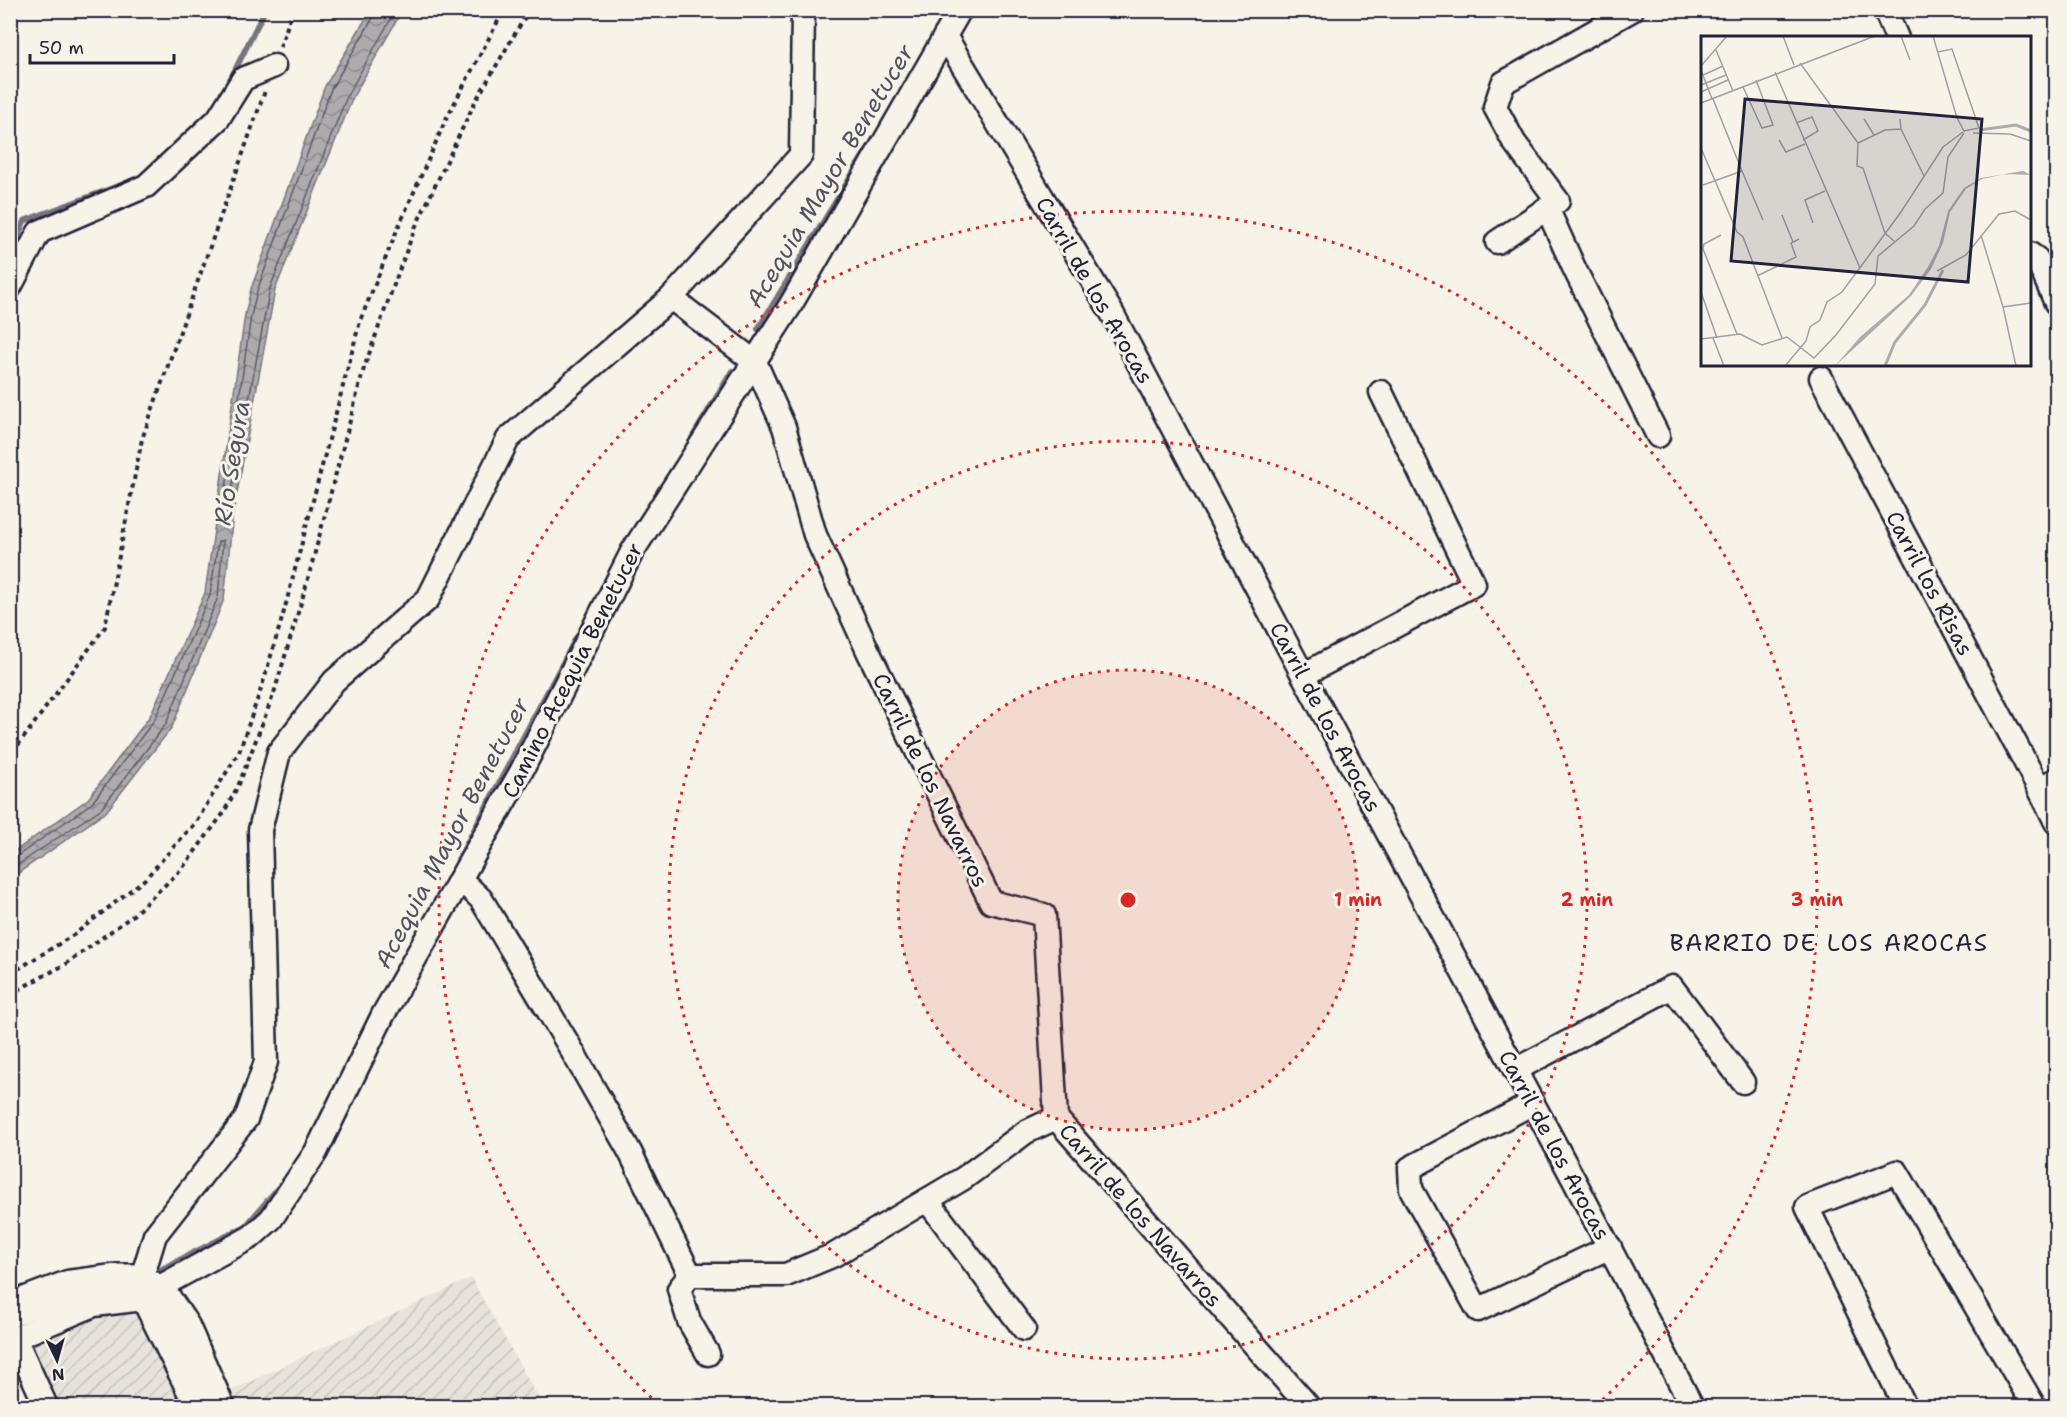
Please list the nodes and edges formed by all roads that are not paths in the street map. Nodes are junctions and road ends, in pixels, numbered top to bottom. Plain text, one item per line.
1 (804, 10) edge
2 (960, 10) edge
3 (1632, 10) edge
4 (1885, 10) edge
5 (945, 36) junction
6 (1896, 36) edge
7 (274, 66) road end
8 (1547, 208) junction
9 (1497, 242) dead end
10 (2031, 255) edge
11 (10, 287) edge
12 (671, 298) junction
13 (2056, 303) edge
14 (755, 362) junction
15 (1821, 378) dead end
16 (1381, 392) dead end
17 (1658, 436) dead end
18 (1303, 675) junction
19 (2048, 784) edge
20 (2056, 822) edge
21 (460, 879) junction
22 (1515, 1070) junction
23 (1743, 1082) dead end
24 (1533, 1103) junction
25 (1056, 1119) junction
26 (927, 1200) junction
27 (1610, 1247) junction
28 (690, 1275) junction
29 (148, 1286) junction
30 (10, 1310) edge
31 (1024, 1329) dead end
32 (708, 1354) dead end
33 (46, 1407) edge
34 (196, 1407) edge
35 (217, 1407) edge
36 (1308, 1407) edge
37 (1692, 1407) edge
38 (1905, 1407) edge
39 (2034, 1407) edge

1 - 12 street
2 - 5 street, Camino Acequia Benetucer
3 - 8 street
4 - 6 street
5 - 14 street, Camino Acequia Benetucer
5 - 18 street, Carril de los Arocas
7 - 11 street
8 - 9 street
8 - 17 street
10 - 13 street
12 - 14 street, Carril de los Navarros
12 - 29 street
14 - 21 street, Camino Acequia Benetucer
14 - 25 street, Carril de los Navarros
15 - 19 street, Carril los Risas
16 - 18 street
18 - 22 street, Carril de los Arocas
19 - 20 street, Carril los Risas
21 - 28 street
21 - 29 street, Camino Acequia Benetucer
22 - 23 street
22 - 24 street, Carril de los Arocas
24 - 27 street, Carril de los Arocas
24 - 27 street
25 - 26 street
25 - 36 street, Carril de los Navarros
26 - 28 street
26 - 31 street
27 - 37 street, Carril de los Arocas
28 - 32 street
29 - 30 street
29 - 35 street
33 - 34 street
38 - 39 street

